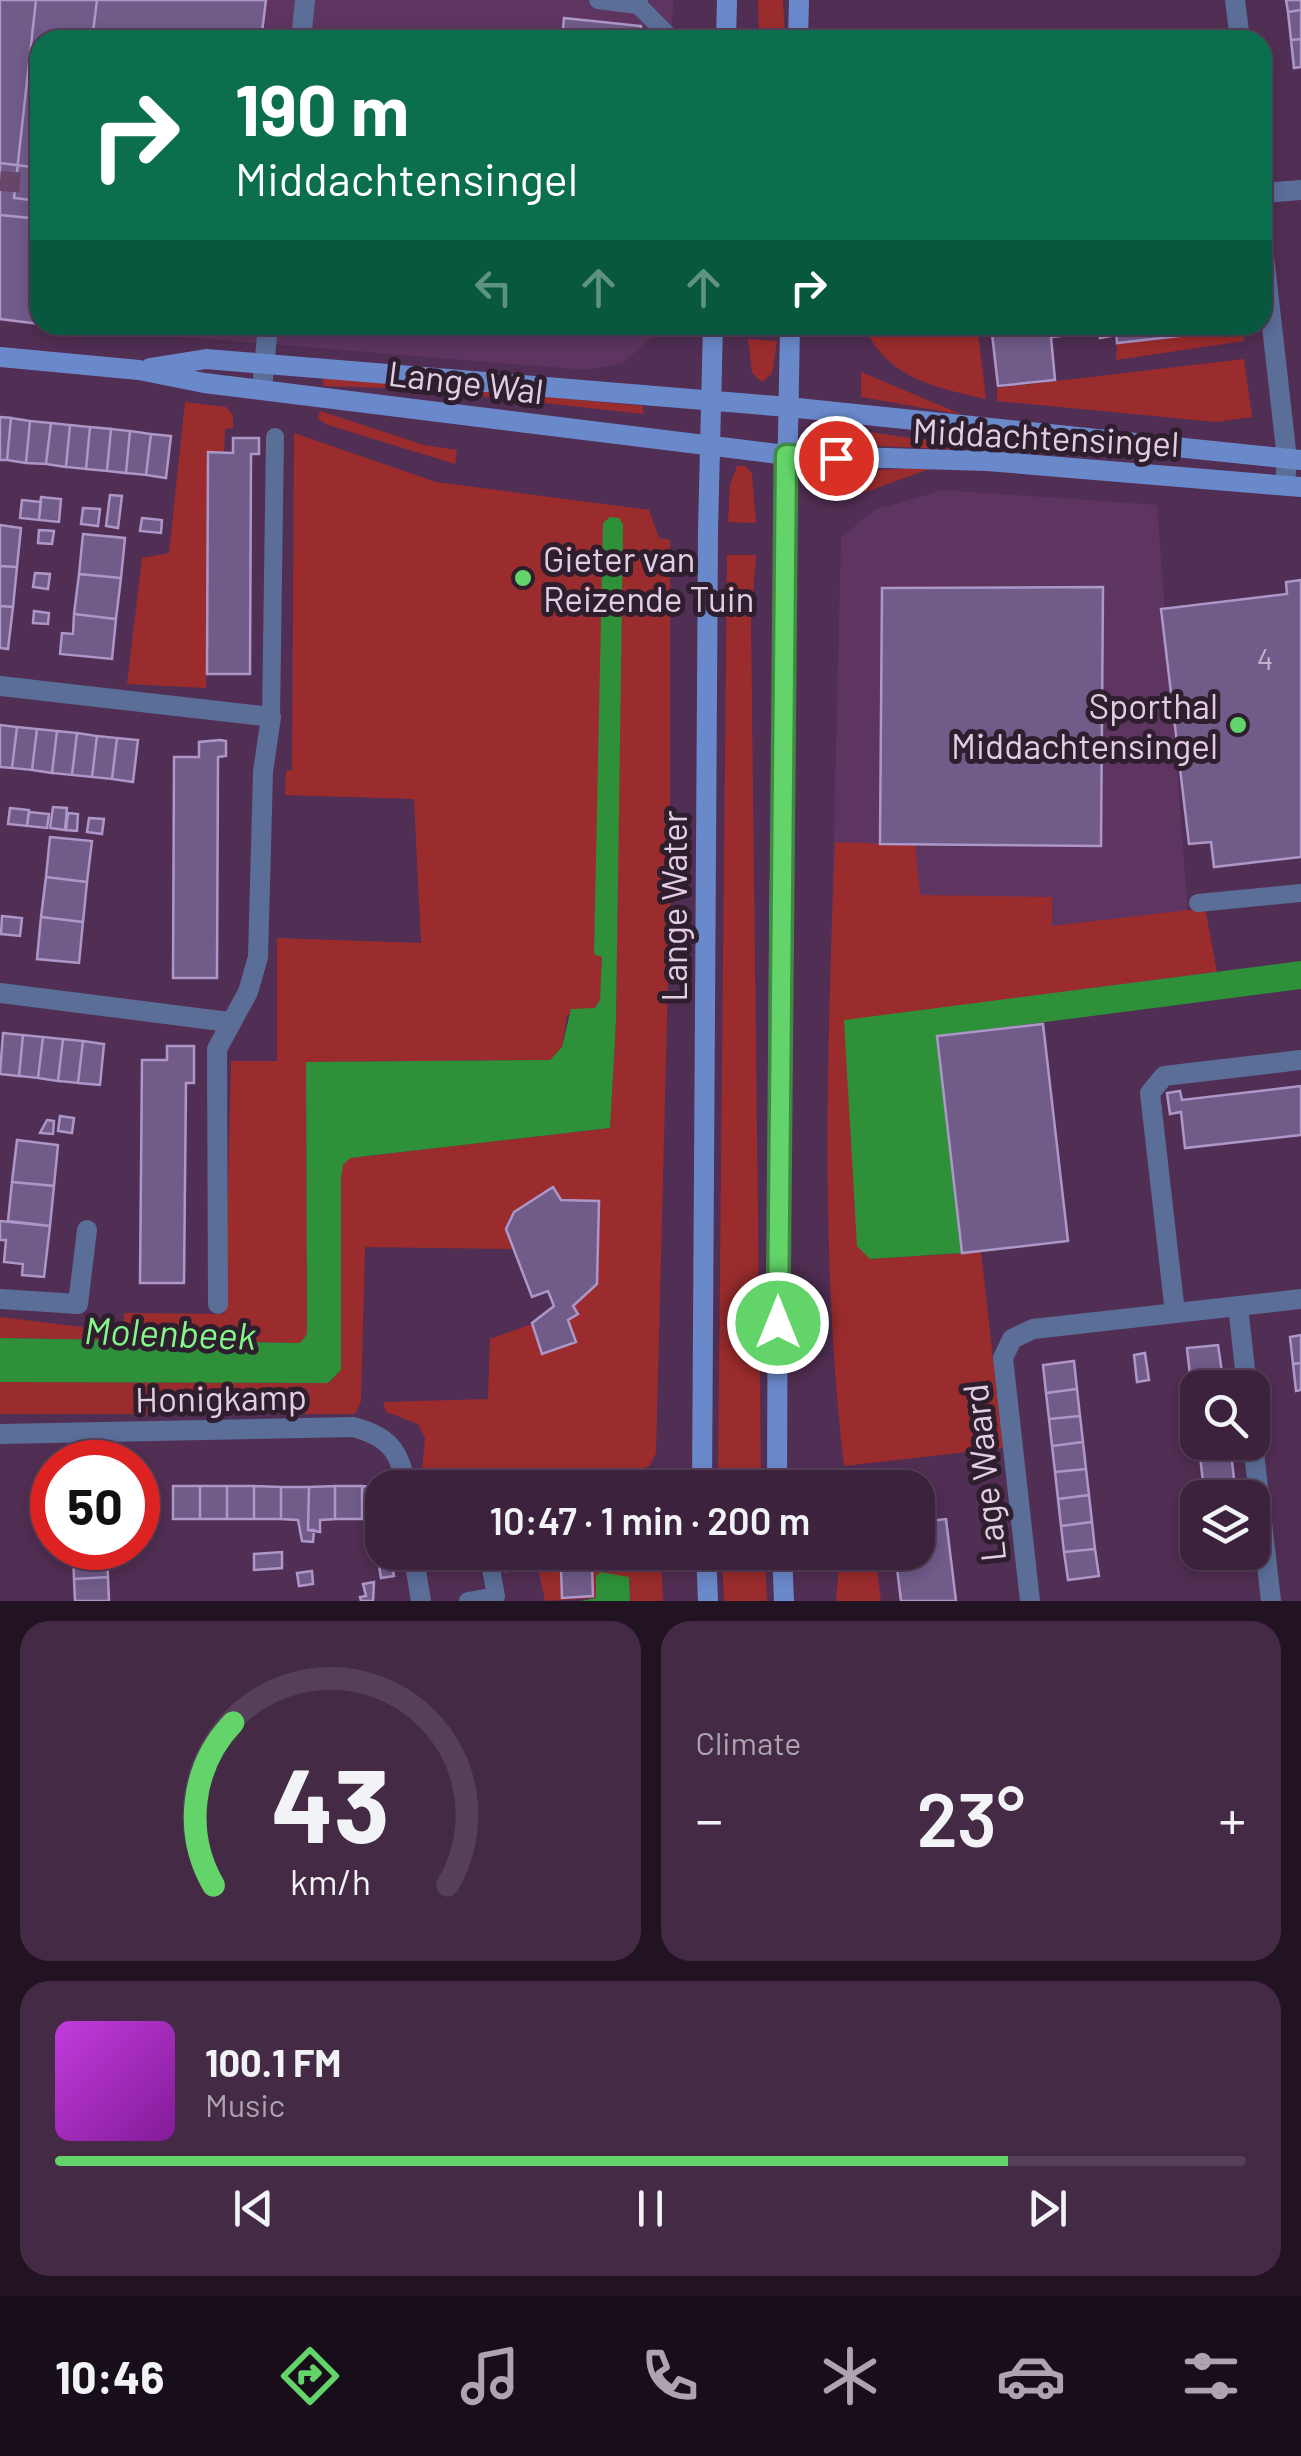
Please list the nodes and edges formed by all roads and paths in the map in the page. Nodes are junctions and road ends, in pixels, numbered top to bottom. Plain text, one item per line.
1 (306, 0) edge
2 (598, 0) edge
3 (727, 0) edge
4 (800, 0) edge
5 (1235, 0) edge
6 (639, 3) edge
7 (302, 30) edge
8 (665, 30) edge
9 (726, 30) edge
10 (798, 30) edge
11 (1239, 30) edge
12 (1301, 190) edge
13 (1272, 193) edge
14 (1272, 307) edge
15 (267, 335) edge
16 (713, 335) edge
17 (790, 335) edge
18 (0, 357) edge
19 (264, 365) junction
20 (138, 370) junction
21 (262, 389) junction
22 (710, 400) junction
23 (788, 406) junction
24 (276, 437) dead end
25 (709, 446) junction
26 (786, 455) junction
27 (1294, 459) edge
28 (1293, 486) edge
29 (0, 686) edge
30 (270, 717) junction
31 (1301, 893) edge
32 (1198, 903) dead end
33 (0, 994) edge
34 (229, 1022) junction
35 (1301, 1060) edge
36 (86, 1230) dead end
37 (0, 1298) edge
38 (1301, 1299) edge
39 (218, 1304) dead end
40 (1238, 1306) junction
41 (1175, 1313) junction
42 (1245, 1370) edge
43 (0, 1434) edge
44 (1255, 1460) edge
45 (404, 1470) edge
46 (702, 1470) edge
47 (778, 1470) edge
48 (416, 1570) edge
49 (491, 1570) edge
50 (707, 1570) edge
51 (783, 1570) edge
52 (421, 1601) edge
53 (468, 1601) edge
54 (708, 1601) edge
55 (784, 1601) edge
56 (1030, 1601) edge
57 (1271, 1601) edge

1 - 7 street
2 - 6 lane
3 - 9 main road
4 - 10 main road
5 - 11 street
6 - 8 lane
12 - 13 street
14 - 27 street
15 - 19 street
16 - 22 main road, Lange Water
17 - 23 main road
18 - 20 main road, Lange Wal
19 - 20 main road, Lange Wal
19 - 21 street
19 - 22 main road, Lange Wal
20 - 21 main road, Lange Wal
21 - 25 main road, Lange Wal
22 - 23 main road, Lange Wal
22 - 25 main road, Lange Water
23 - 26 main road
23 - 27 main road, Middachtensingel
24 - 30 lane
25 - 26 main road, Lange Wal
25 - 46 main road, Lange Water
26 - 28 main road, Middachtensingel
26 - 47 main road
27 - 28 street
29 - 30 street
30 - 34 street
31 - 32 lane
33 - 34 street
34 - 39 street
35 - 41 street
36 - 37 street
38 - 40 street
40 - 41 street
40 - 42 street
41 - 56 street, Lage Waard
43 - 45 street, Honigkamp
44 - 57 street
48 - 52 street
49 - 53 lane
50 - 54 main road
51 - 55 main road

